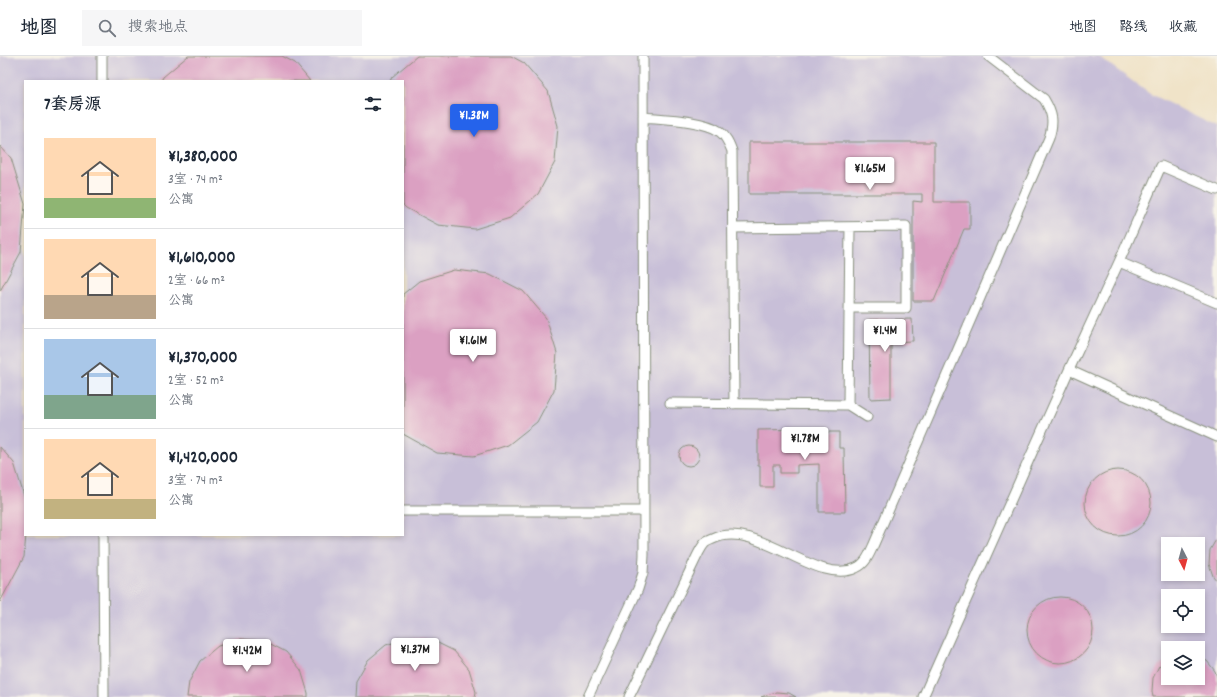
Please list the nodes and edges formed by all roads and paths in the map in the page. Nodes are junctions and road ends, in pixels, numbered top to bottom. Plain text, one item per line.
1 (102, 56) edge
2 (643, 56) edge
3 (988, 56) edge
4 (102, 80) edge
5 (643, 117) junction
6 (1217, 190) edge
7 (850, 227) junction
8 (733, 228) junction
9 (1119, 262) junction
10 (1217, 304) edge
11 (850, 308) junction
12 (1069, 370) junction
13 (670, 403) dead end
14 (734, 404) junction
15 (848, 404) junction
16 (867, 416) dead end
17 (1217, 437) edge
18 (404, 511) edge
19 (643, 511) junction
20 (103, 536) edge
21 (104, 697) edge
22 (588, 697) edge
23 (629, 697) edge
24 (923, 697) edge

1 - 4 lane
2 - 5 lane
3 - 23 lane
5 - 8 lane
5 - 19 lane
6 - 9 lane
7 - 8 lane
7 - 11 lane
7 - 11 lane
8 - 14 lane
9 - 10 lane
9 - 12 lane
11 - 15 lane
12 - 17 lane
12 - 24 lane
13 - 14 lane
14 - 15 lane
15 - 16 lane
18 - 19 lane
19 - 22 lane
20 - 21 lane

